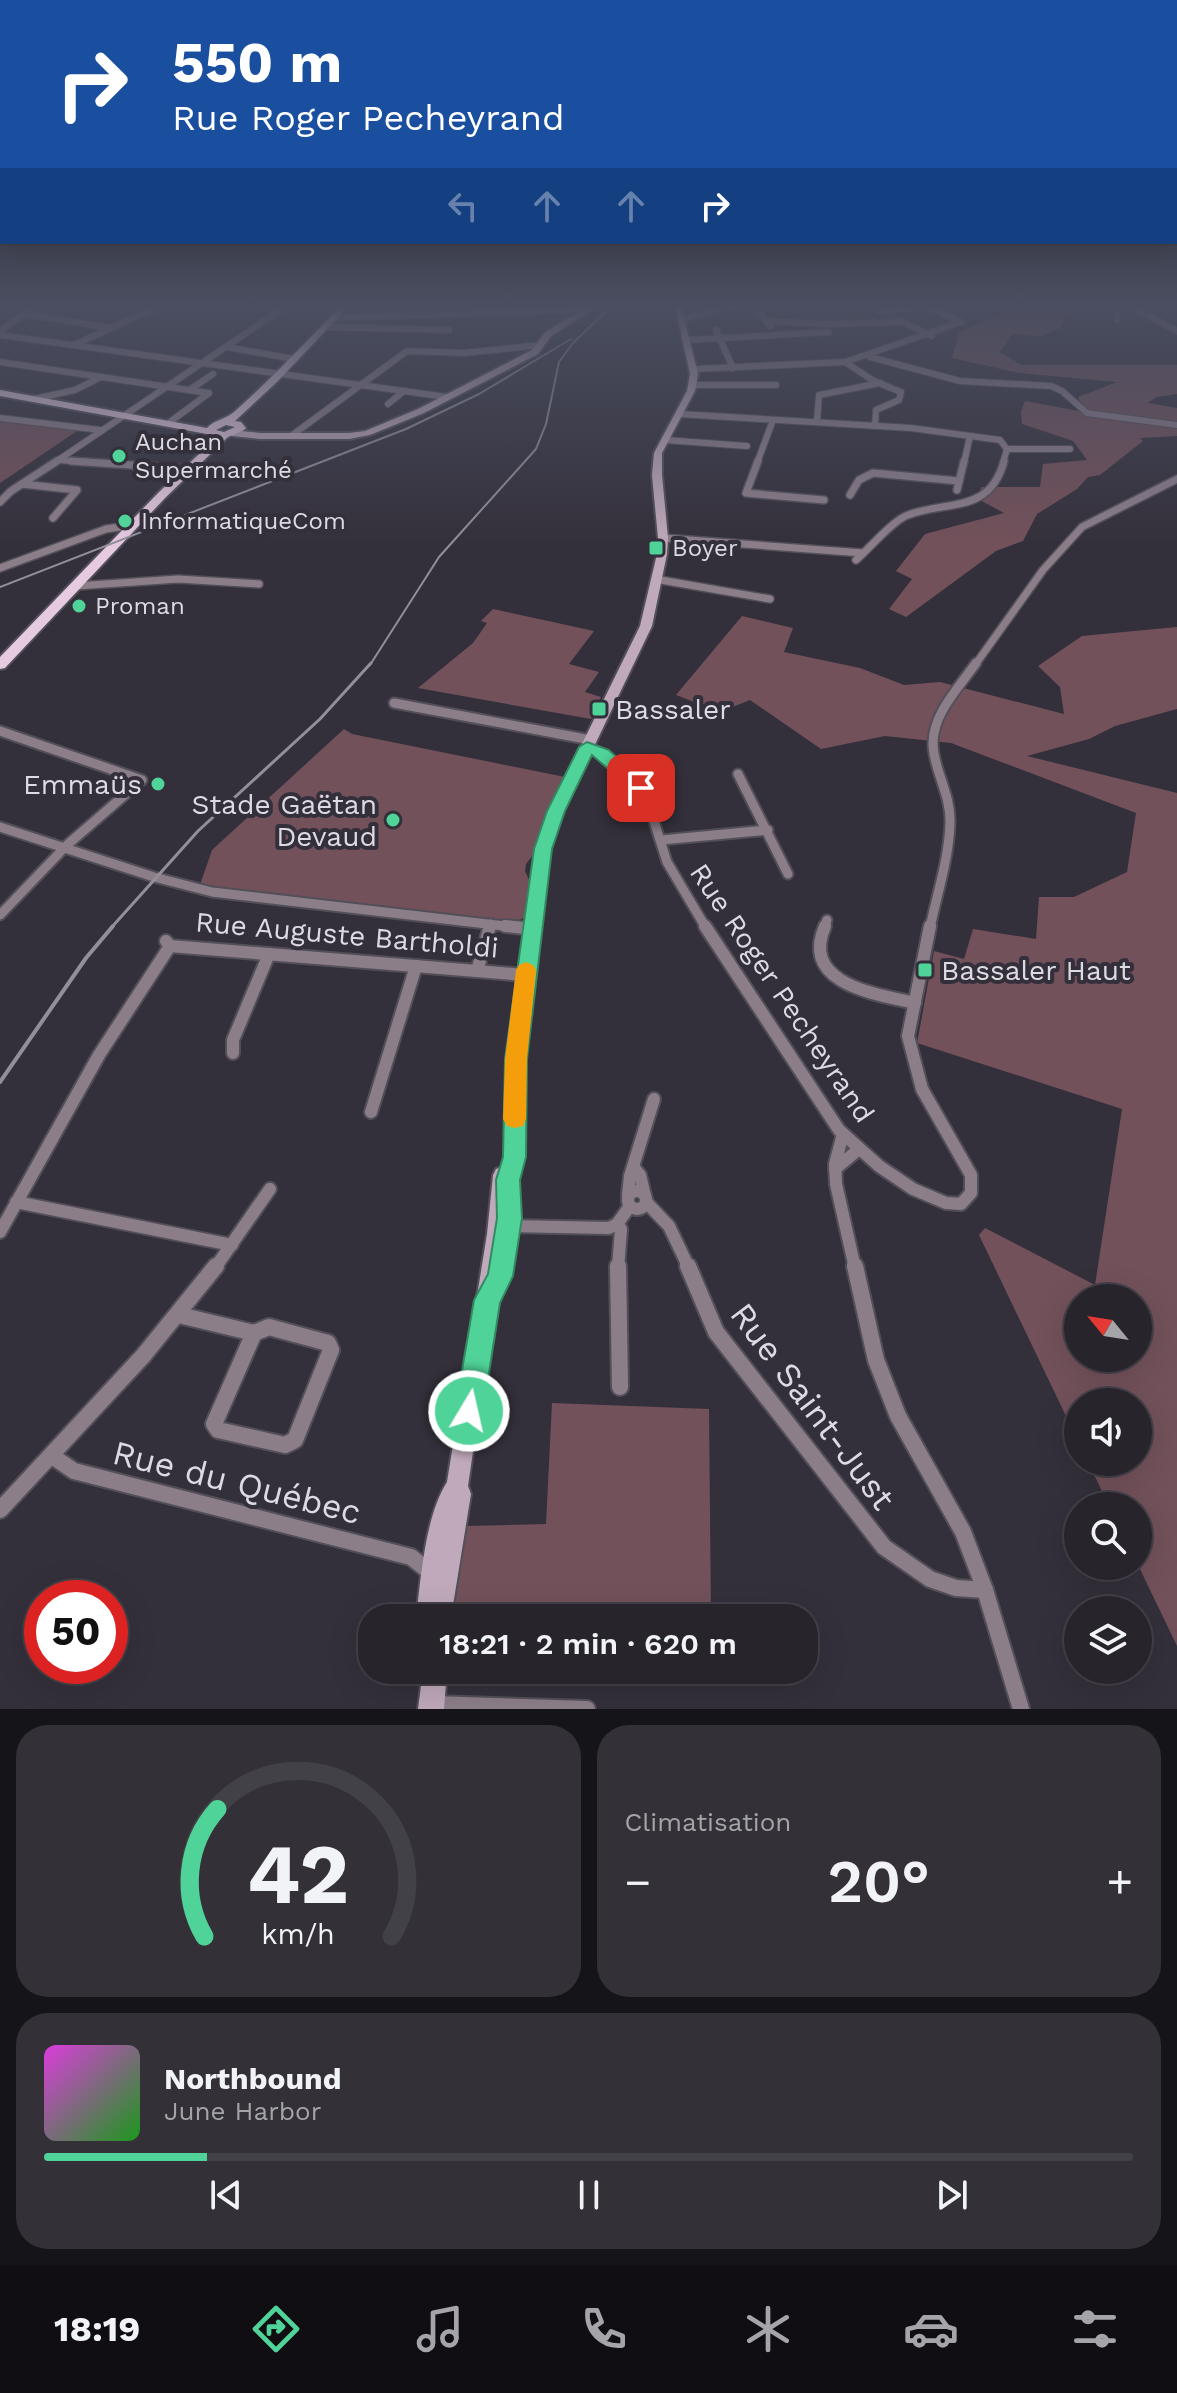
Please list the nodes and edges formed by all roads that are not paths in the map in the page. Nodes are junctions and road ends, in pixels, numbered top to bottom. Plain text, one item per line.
1 (694, 385) edge
2 (83, 386) edge
3 (164, 386) joint
4 (196, 386) edge
5 (268, 386) edge
6 (360, 386) edge
7 (366, 386) edge
8 (469, 386) edge
9 (866, 386) edge
10 (888, 386) edge
11 (1046, 386) edge
12 (191, 389) junction
13 (404, 391) junction
14 (0, 393) edge
15 (447, 397) junction
16 (44, 399) junction
17 (388, 404) dead end
18 (123, 414) junction
19 (679, 414) junction
20 (0, 418) edge
21 (773, 420) junction
22 (170, 422) junction
23 (817, 422) junction
24 (185, 425) junction
25 (1177, 425) edge
26 (235, 426) junction
27 (875, 426) junction
28 (212, 428) junction
29 (100, 430) junction
30 (291, 436) junction
31 (970, 436) junction
32 (665, 440) junction
33 (747, 446) dead end
34 (1007, 449) junction
35 (1070, 449) dead end
36 (58, 460) junction
37 (188, 469) junction
38 (1177, 479) edge
39 (959, 481) junction
40 (22, 484) junction
41 (957, 490) dead end
42 (850, 495) dead end
43 (824, 500) dead end
44 (0, 502) edge
45 (53, 518) dead end
46 (134, 525) junction
47 (663, 538) junction
48 (863, 553) junction
49 (856, 560) dead end
50 (0, 568) edge
51 (655, 579) junction
52 (259, 584) dead end
53 (76, 586) junction
54 (770, 599) dead end
55 (0, 665) edge
56 (394, 703) dead end
57 (0, 731) edge
58 (589, 744) junction
59 (738, 774) dead end
60 (0, 827) edge
61 (768, 830) junction
62 (661, 840) junction
63 (64, 848) junction
64 (788, 874) dead end
65 (0, 915) edge
66 (827, 920) dead end
67 (491, 924) junction
68 (533, 929) junction
69 (269, 954) junction
70 (416, 966) junction
71 (477, 971) junction
72 (525, 975) junction
73 (915, 1003) junction
74 (233, 1053) dead end
75 (654, 1099) dead end
76 (371, 1112) dead end
77 (843, 1134) junction
78 (859, 1149) junction
79 (835, 1169) junction
80 (270, 1189) dead end
81 (637, 1200) junction
82 (16, 1202) junction
83 (617, 1224) junction
84 (504, 1226) junction
85 (600, 1229) junction
86 (0, 1232) edge
87 (232, 1245) junction
88 (618, 1251) junction
89 (179, 1315) junction
90 (254, 1333) junction
91 (620, 1387) dead end
92 (52, 1456) junction
93 (0, 1510) edge
94 (444, 1546) junction
95 (411, 1557) junction
96 (440, 1576) junction
97 (985, 1590) junction
98 (432, 1604) edge
99 (439, 1604) edge
100 (431, 1688) edge
101 (587, 1709) edge
102 (1021, 1709) edge

1 - 19 main road
2 - 16 street
3 - 12 street
3 - 18 street
4 - 12 street
5 - 26 main road
6 - 30 street
7 - 13 street
8 - 15 main road
9 - 23 street
10 - 27 street
11 - 25 street
12 - 22 street
13 - 15 street
13 - 17 street
14 - 16 main road
15 - 30 main road
16 - 18 main road
18 - 22 main road
18 - 29 street
19 - 21 street
19 - 32 main road
20 - 29 street
21 - 23 street
21 - 43 street
22 - 24 main road
23 - 27 street
24 - 26 main road
24 - 28 main road
26 - 28 main road
26 - 28 main road
26 - 30 main road
26 - 37 main road
27 - 31 street
28 - 37 main road
29 - 36 street
31 - 34 street
31 - 39 street
32 - 33 street
32 - 47 main road
34 - 35 street
34 - 48 street
36 - 37 street
36 - 40 street
37 - 46 main road
38 - 73 street
39 - 41 street
39 - 42 street
40 - 44 street
40 - 45 street
46 - 50 street
46 - 53 main road
47 - 48 street
47 - 51 main road
48 - 49 street
51 - 54 street
51 - 58 main road
52 - 53 street
53 - 55 main road
56 - 58 street
57 - 63 street
58 - 62 street, Rue Roger Pecheyrand
58 - 68 main road
59 - 61 street
60 - 63 street
61 - 62 street
61 - 64 street
62 - 77 street, Rue Roger Pecheyrand
63 - 65 street
63 - 67 street
66 - 73 street
67 - 68 street
67 - 71 street
68 - 72 main road
69 - 70 street, Rue Auguste Bartholdi
69 - 74 street
69 - 82 street, Rue Auguste Bartholdi
70 - 71 street, Rue Auguste Bartholdi
70 - 76 street
71 - 72 street, Rue Auguste Bartholdi
72 - 84 main road
73 - 78 street, Rue Roger Pecheyrand
75 - 81 street, Rue Saint-Just
77 - 78 street, Rue Roger Pecheyrand
77 - 79 street
78 - 79 street
79 - 97 street
80 - 87 street
81 - 83 street
81 - 97 street, Rue Saint-Just
82 - 86 street
82 - 87 street
83 - 85 street
83 - 88 street
84 - 85 street
84 - 94 main road
85 - 88 street
87 - 89 street
88 - 91 street
89 - 90 street
89 - 92 street
90 - 90 street
92 - 93 street
92 - 95 street, Rue du Québec
94 - 95 street
94 - 96 main road
95 - 96 street, Rue du Québec
96 - 98 main road
96 - 99 main road
97 - 102 street
100 - 101 street

